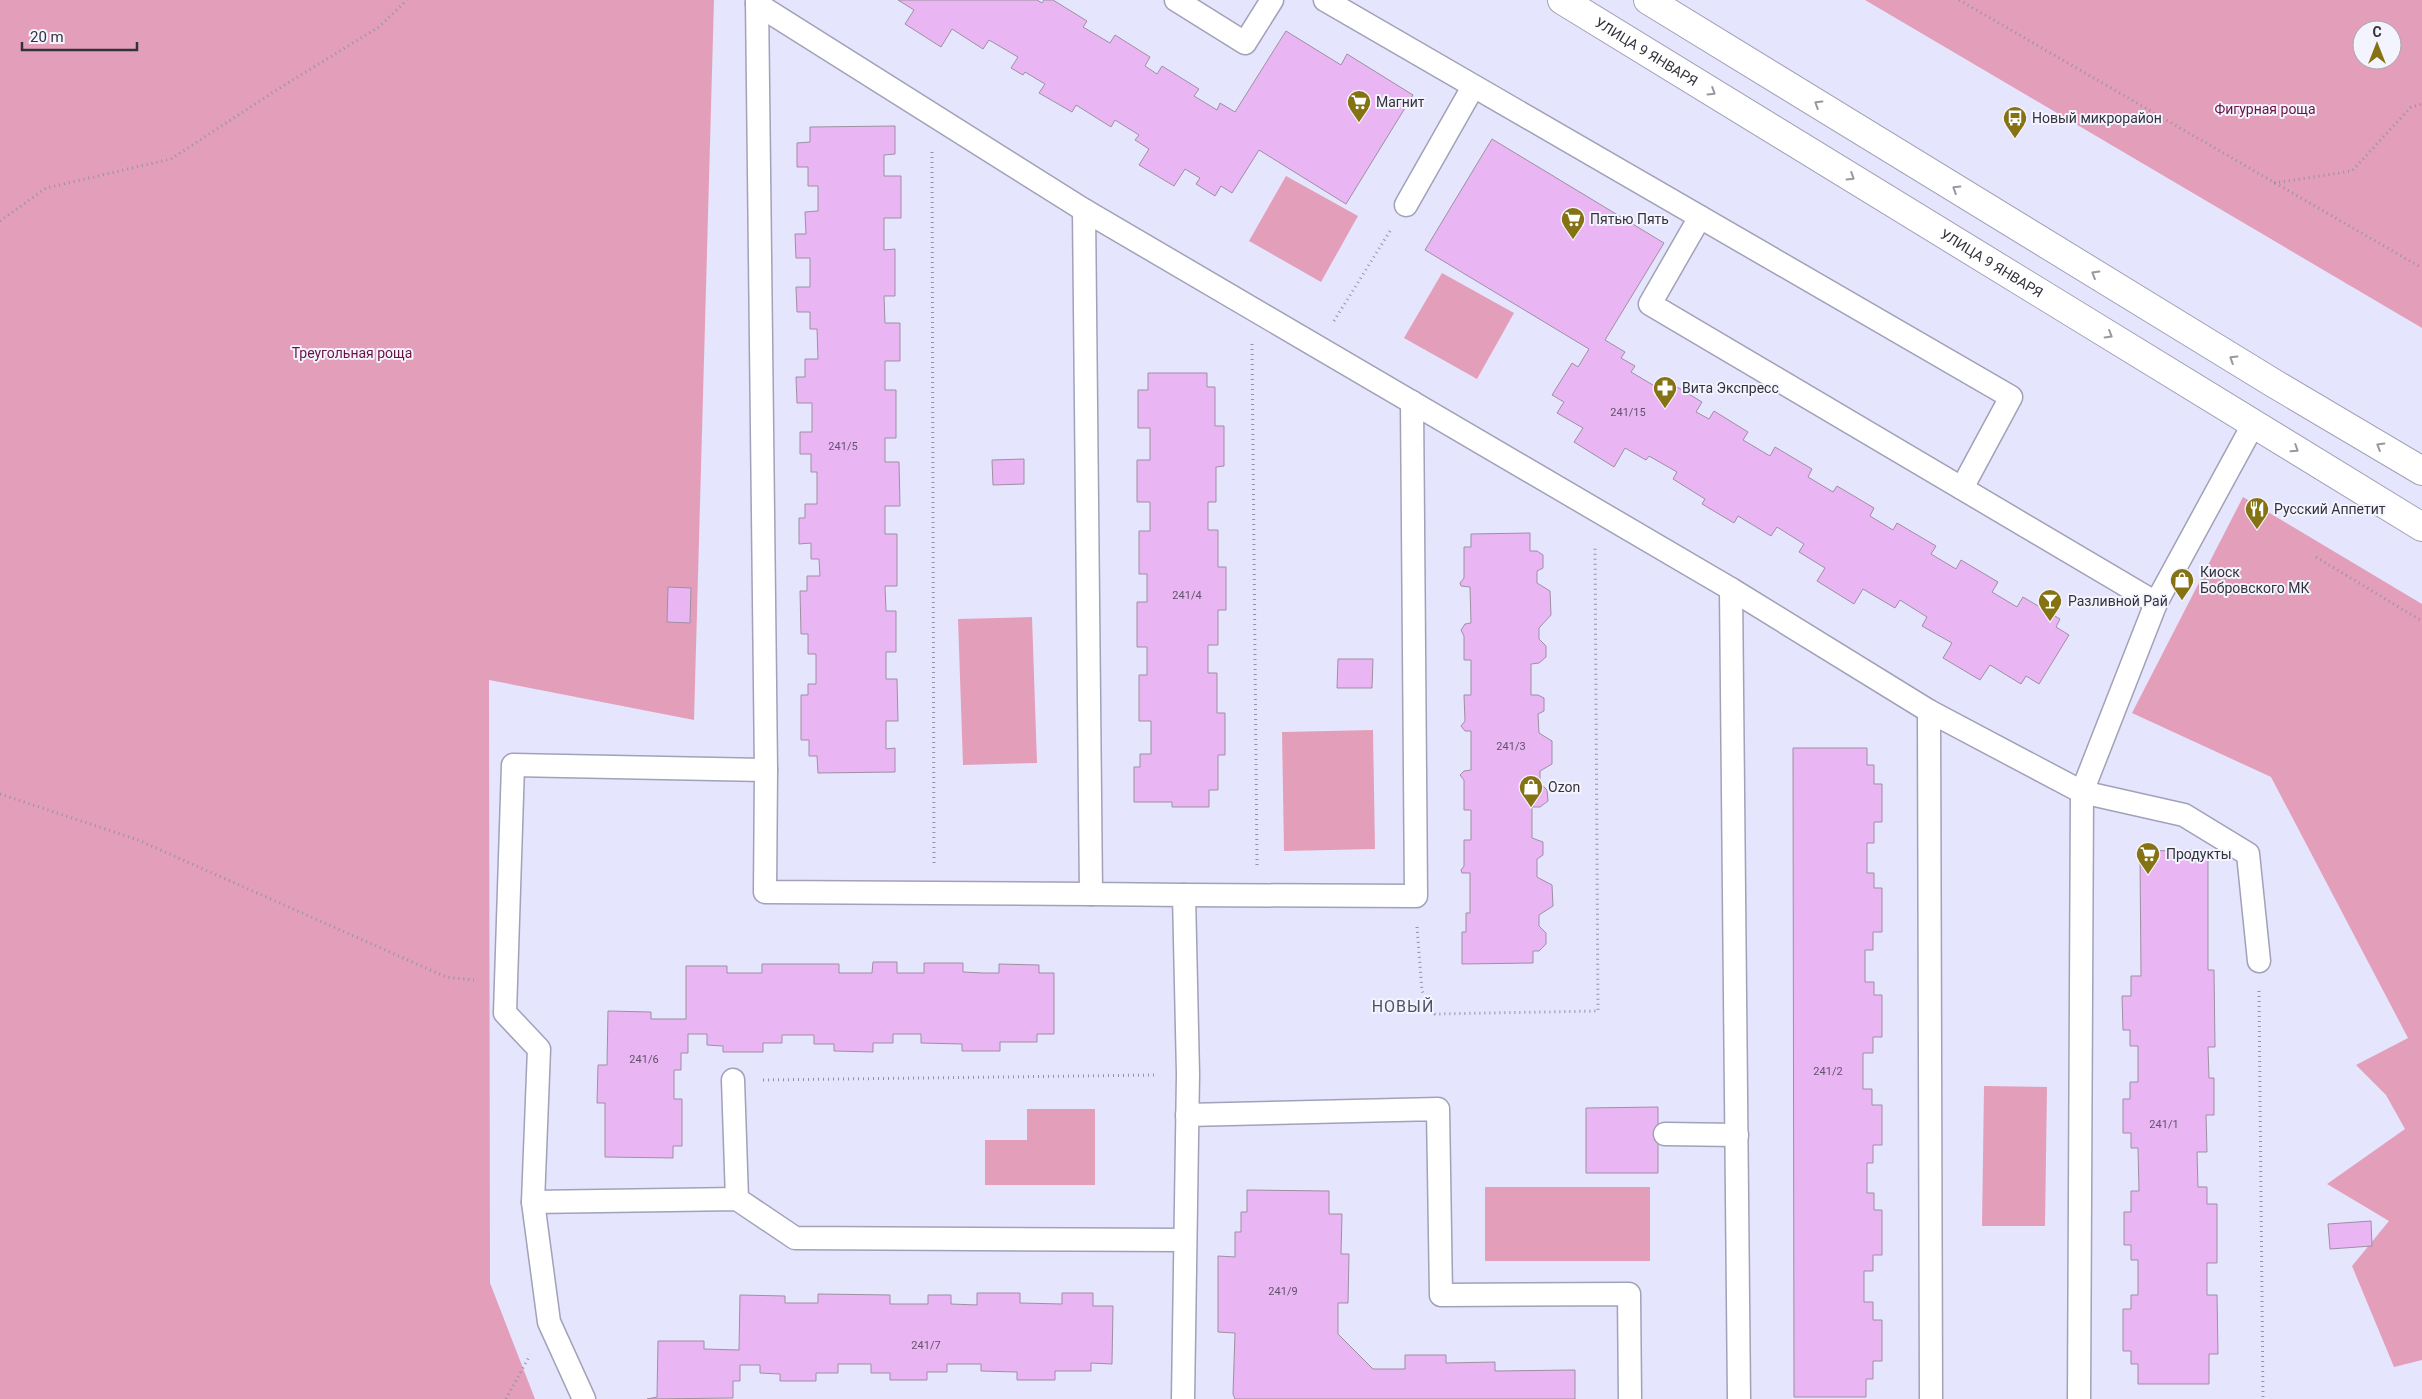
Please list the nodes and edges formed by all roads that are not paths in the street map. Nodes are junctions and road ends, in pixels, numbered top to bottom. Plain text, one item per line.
1 (1176, 0) edge
2 (1272, 0) edge
3 (1325, 0) edge
4 (1562, 0) edge
5 (1648, 0) edge
6 (757, 2) edge
7 (1474, 88) junction
8 (1406, 205) road end
9 (1084, 210) junction
10 (1700, 217) junction
11 (2275, 384) junction
12 (1412, 402) junction
13 (2254, 423) junction
14 (2422, 471) edge
15 (1962, 488) junction
16 (2422, 526) edge
17 (1731, 589) junction
18 (2156, 603) junction
19 (1928, 710) junction
20 (766, 770) junction
21 (2082, 792) junction
22 (1091, 894) junction
23 (1184, 895) junction
24 (2259, 961) road end
25 (733, 1080) road end
26 (1187, 1115) junction
27 (1665, 1134) dead end
28 (1736, 1135) junction
29 (738, 1199) junction
30 (533, 1202) junction
31 (1185, 1240) junction
32 (584, 1399) edge
33 (1183, 1399) edge
34 (1630, 1399) edge
35 (1739, 1399) edge
36 (1931, 1399) edge
37 (2079, 1399) edge

1 - 2 lane
3 - 7 lane
4 -> 13 main road, УЛИЦА 9 ЯНВАРЯ
11 -> 5 main road
6 - 9 lane
6 - 20 lane
7 - 8 lane
7 - 10 lane
9 - 12 lane
9 - 22 lane
10 - 15 lane
10 - 15 lane
11 - 13 main road
14 -> 11 main road
12 - 17 lane
12 - 23 lane
13 -> 16 main road, УЛИЦА 9 ЯНВАРЯ
13 - 18 lane
15 - 18 lane
17 - 19 lane
17 - 28 lane
18 - 21 lane
19 - 21 lane
19 - 36 lane
20 - 22 lane
20 - 30 lane
21 - 24 lane
21 - 37 lane
22 - 23 lane
23 - 26 lane
25 - 29 lane
26 - 31 lane
26 - 34 lane
27 - 28 lane
28 - 35 lane
29 - 30 lane
29 - 31 lane
30 - 32 lane
31 - 33 lane

